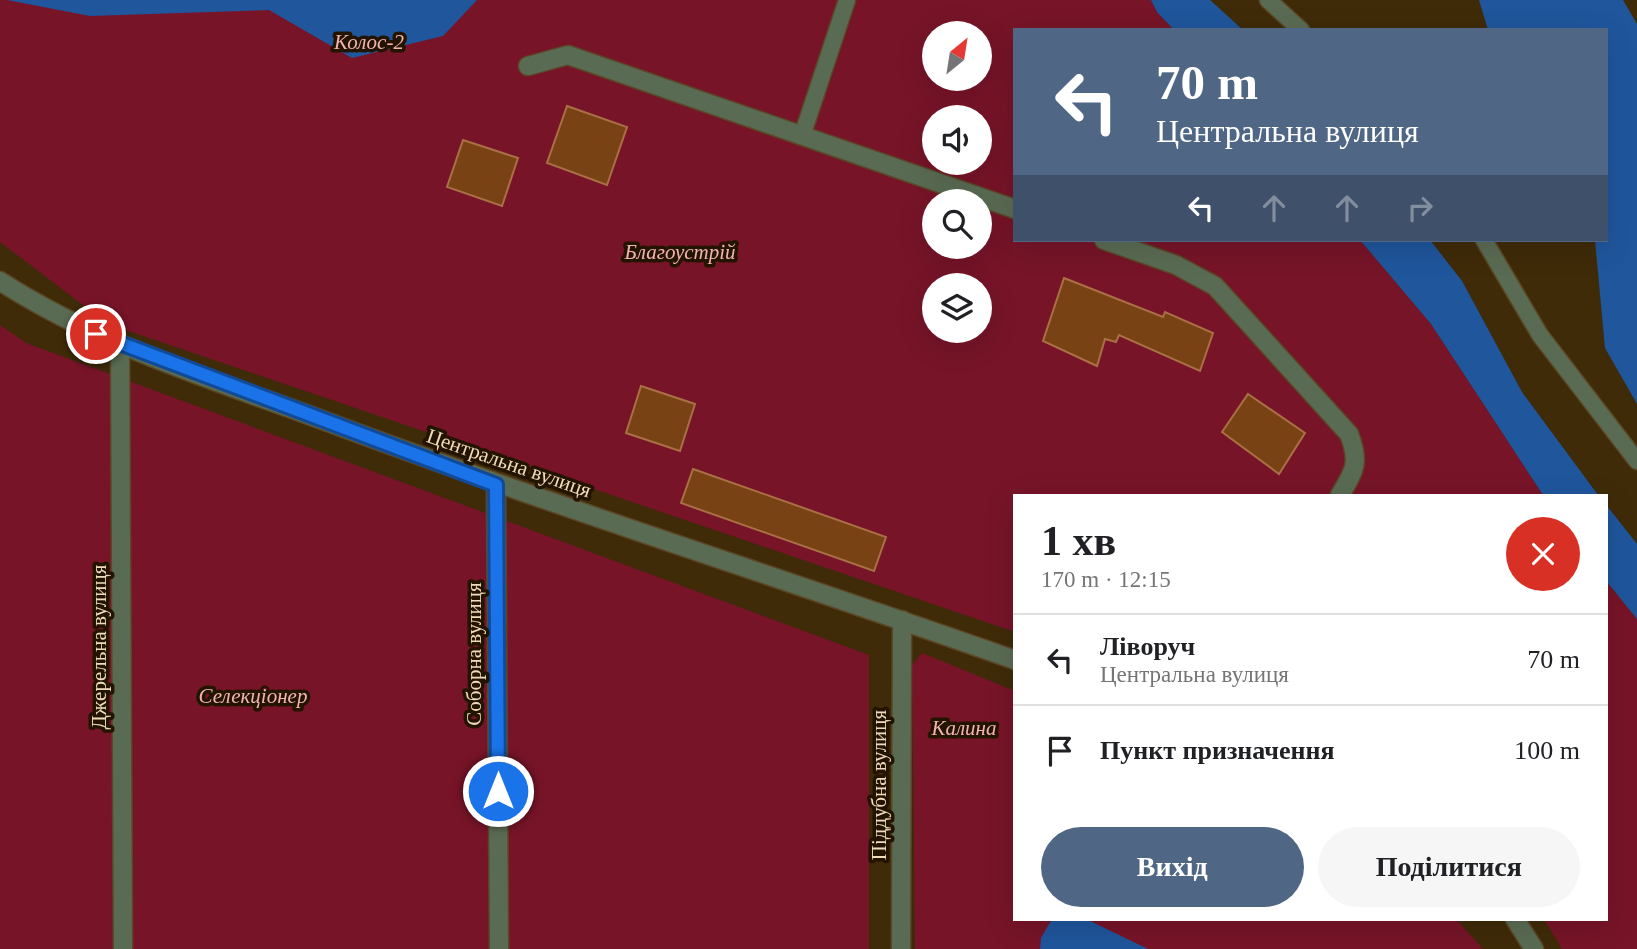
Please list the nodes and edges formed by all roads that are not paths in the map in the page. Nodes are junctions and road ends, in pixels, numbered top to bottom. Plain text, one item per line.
1 (846, 0) edge
2 (1268, 0) edge
3 (1299, 28) edge
4 (528, 66) dead end
5 (802, 136) junction
6 (1013, 208) edge
7 (1110, 242) edge
8 (1485, 242) edge
9 (0, 281) edge
10 (120, 345) junction
11 (1637, 461) edge
12 (496, 485) junction
13 (1341, 494) edge
14 (902, 620) junction
15 (1013, 659) edge
16 (1516, 921) edge
17 (123, 949) edge
18 (499, 949) edge
19 (901, 949) edge
20 (1534, 949) edge

1 - 5 lane
2 - 3 lane
4 - 5 street
5 - 6 street
7 - 13 street
8 - 11 lane
9 - 10 street, Центральна вулиця
10 - 12 street, Центральна вулиця
10 - 17 street, Джерельна вулиця
12 - 14 street, Центральна вулиця
12 - 18 street, Соборна вулиця
14 - 15 street, Центральна вулиця
14 - 19 street, Піддубна вулиця
16 - 20 street

